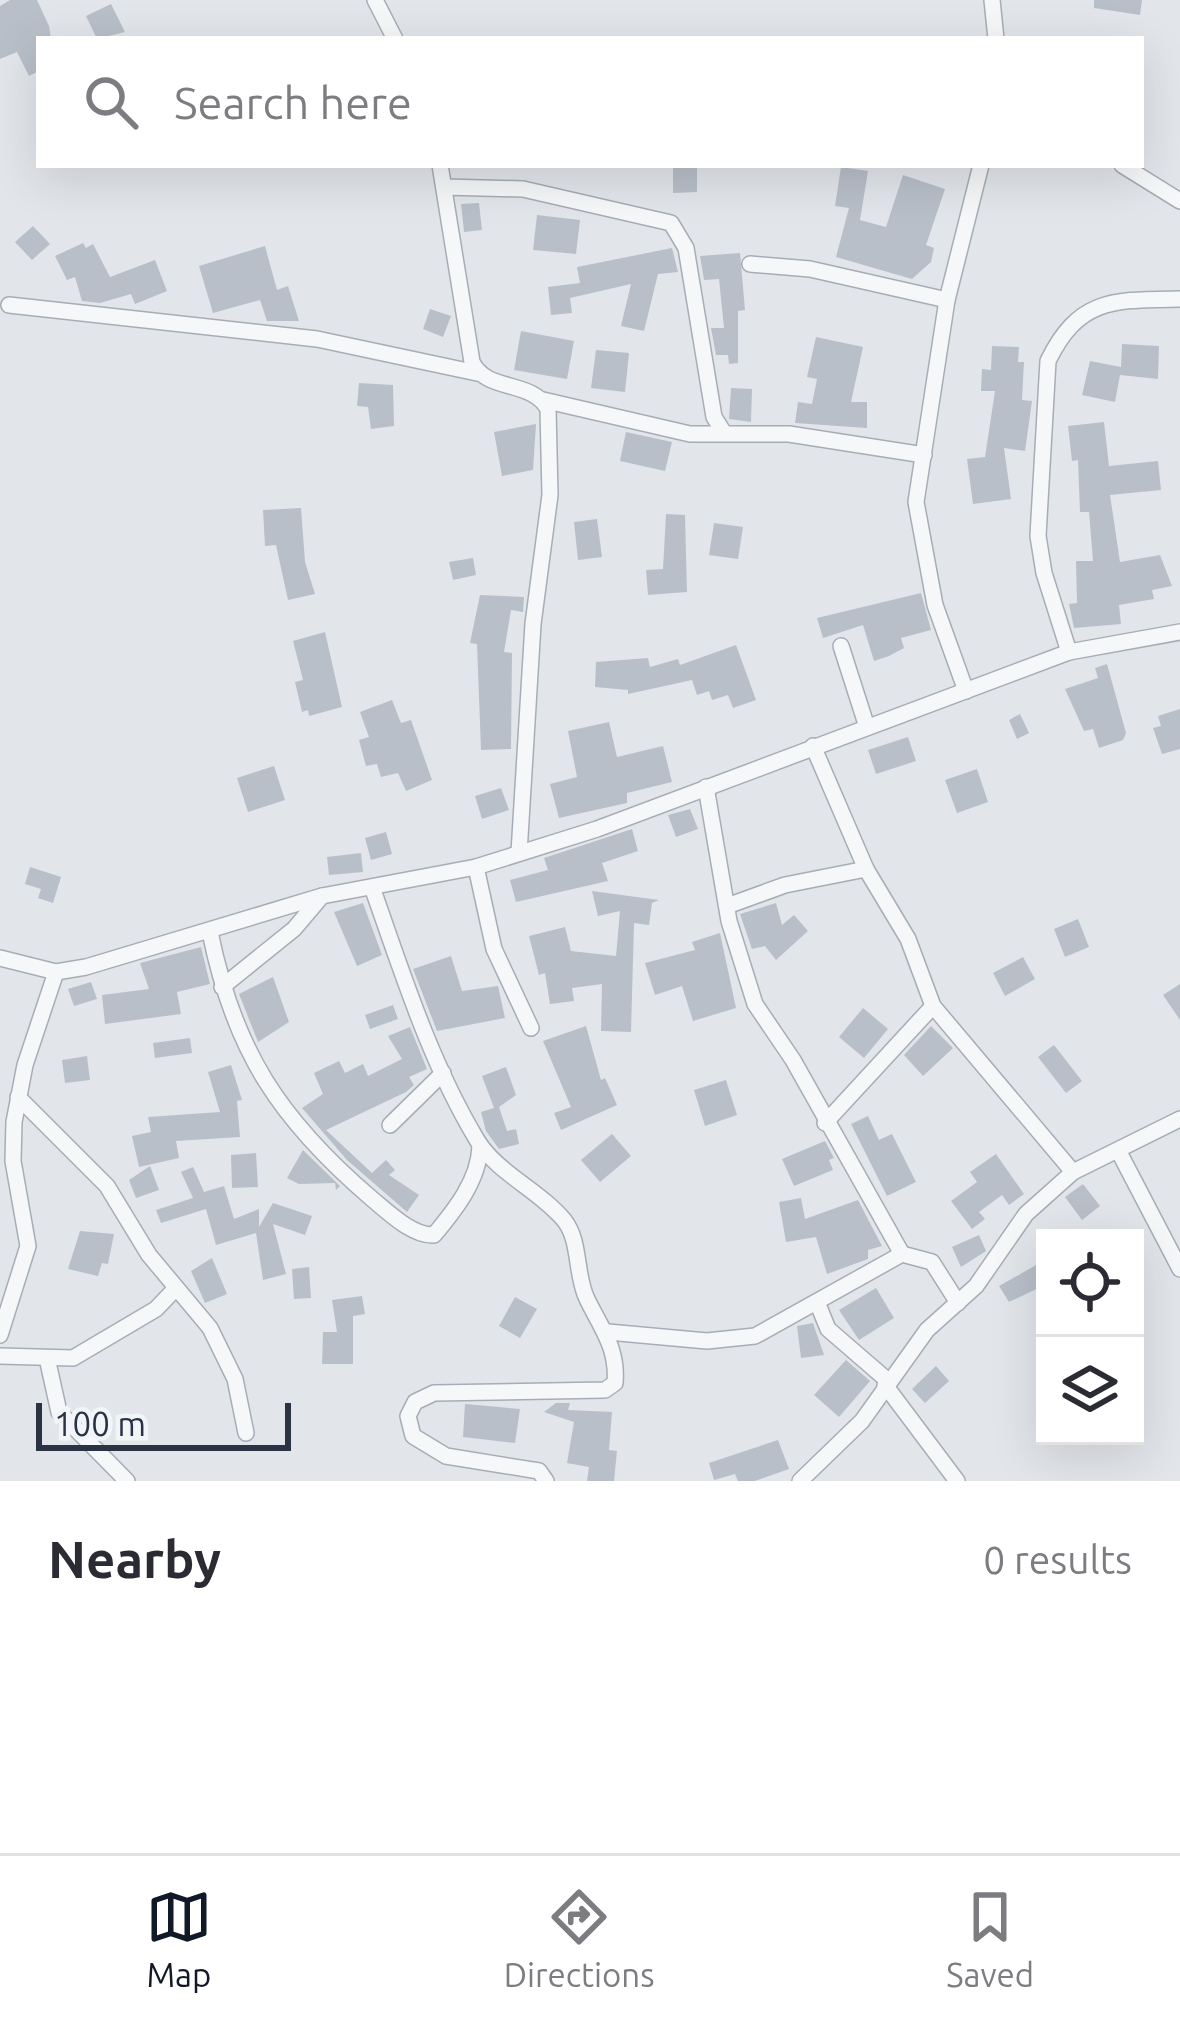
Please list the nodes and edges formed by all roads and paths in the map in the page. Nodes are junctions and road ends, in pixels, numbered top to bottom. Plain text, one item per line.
1 (375, 0) edge
2 (992, 0) edge
3 (393, 36) edge
4 (996, 36) edge
5 (440, 168) edge
6 (980, 168) edge
7 (1127, 168) edge
8 (443, 187) junction
9 (1180, 201) edge
10 (750, 264) dead end
11 (1180, 298) edge
12 (947, 300) junction
13 (9, 305) dead end
14 (477, 373) junction
15 (543, 400) junction
16 (724, 433) junction
17 (924, 455) junction
18 (1180, 632) edge
19 (841, 646) dead end
20 (1069, 652) junction
21 (966, 692) junction
22 (866, 724) junction
23 (813, 746) junction
24 (706, 787) junction
25 (519, 853) junction
26 (476, 867) junction
27 (866, 869) junction
28 (372, 887) junction
29 (322, 896) junction
30 (727, 906) junction
31 (210, 932) junction
32 (0, 958) edge
33 (56, 972) junction
34 (222, 987) junction
35 (934, 1006) junction
36 (531, 1028) dead end
37 (443, 1073) junction
38 (18, 1097) junction
39 (1180, 1119) edge
40 (825, 1123) junction
41 (390, 1125) dead end
42 (480, 1146) junction
43 (1119, 1152) junction
44 (1073, 1172) junction
45 (902, 1254) junction
46 (1180, 1269) edge
47 (176, 1288) junction
48 (6, 1298) edge
49 (817, 1302) junction
50 (958, 1303) junction
51 (608, 1332) junction
52 (0, 1335) edge
53 (0, 1356) edge
54 (47, 1358) junction
55 (886, 1382) junction
56 (246, 1433) dead end
57 (127, 1481) edge
58 (546, 1481) edge
59 (800, 1481) edge
60 (957, 1481) edge

1 - 3 street
2 - 4 street
5 - 8 street
6 - 12 street
7 - 9 street
8 - 14 street
8 - 16 street
10 - 12 street
11 - 20 street
12 - 17 street
13 - 14 street
14 - 15 street
15 - 16 street
15 - 25 street
16 - 17 street
17 - 21 street
18 - 20 street
19 - 22 street
20 - 21 street
21 - 22 street
22 - 23 street
23 - 24 street
23 - 27 street
24 - 25 street
24 - 30 street
25 - 26 street
26 - 28 street
26 - 36 street
27 - 30 street
27 - 35 street
28 - 29 street
28 - 37 street
29 - 31 street
29 - 34 street
30 - 40 street
31 - 33 street
31 - 34 street
32 - 33 street
33 - 38 street
34 - 42 street
35 - 40 street
35 - 44 street
37 - 41 street
37 - 42 street
38 - 47 street
38 - 48 street
39 - 43 street
40 - 45 street
42 - 51 street
43 - 44 street
43 - 46 street
44 - 50 street
45 - 49 street
45 - 50 street
47 - 54 street
47 - 56 street
48 - 52 street
49 - 51 street
49 - 55 street
50 - 55 street
51 - 58 street
53 - 54 street
54 - 57 street
55 - 59 street
55 - 60 street

